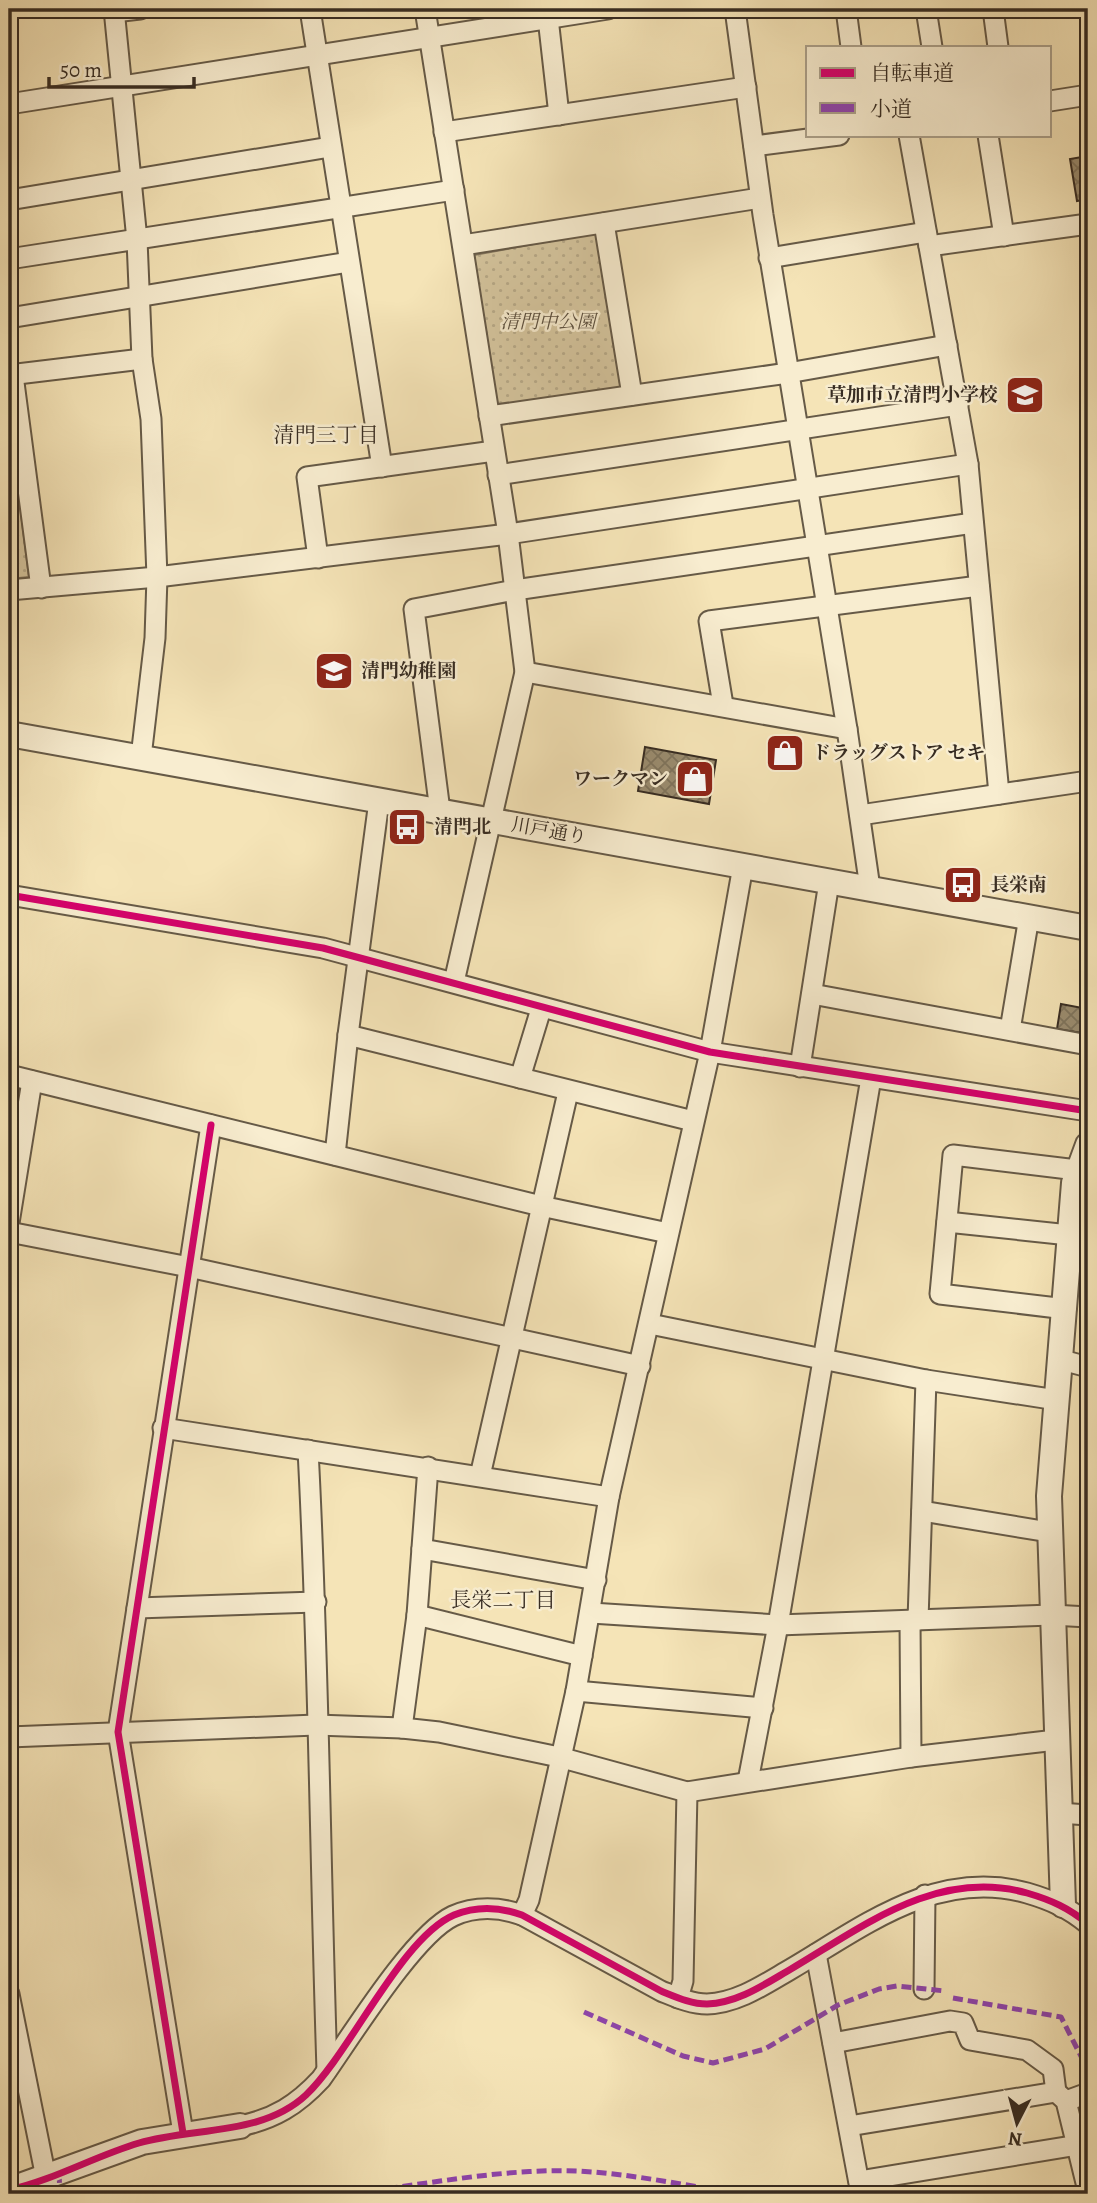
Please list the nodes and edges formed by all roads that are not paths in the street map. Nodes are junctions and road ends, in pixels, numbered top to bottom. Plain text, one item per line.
1 (141, 9) edge
2 (310, 9) edge
3 (425, 9) edge
4 (608, 9) edge
5 (734, 9) edge
6 (846, 9) edge
7 (926, 9) edge
8 (993, 9) edge
9 (114, 10) edge
10 (548, 18) junction
11 (428, 37) junction
12 (851, 46) edge
13 (932, 46) edge
14 (998, 46) edge
15 (315, 55) junction
16 (124, 87) junction
17 (746, 88) junction
18 (1088, 95) edge
19 (1052, 102) edge
20 (9, 104) edge
21 (559, 115) junction
22 (444, 132) junction
23 (831, 136) edge
24 (909, 136) edge
25 (988, 136) edge
26 (754, 146) junction
27 (330, 147) junction
28 (132, 181) junction
29 (454, 190) junction
30 (760, 198) junction
31 (9, 200) edge
32 (339, 206) junction
33 (604, 223) junction
34 (1088, 225) edge
35 (1004, 236) junction
36 (928, 239) junction
37 (137, 240) junction
38 (463, 245) junction
39 (769, 258) junction
40 (9, 259) edge
41 (348, 262) junction
42 (139, 298) junction
43 (9, 318) edge
44 (947, 345) junction
45 (142, 359) junction
46 (788, 373) junction
47 (11, 375) edge
48 (632, 395) junction
49 (958, 405) junction
50 (489, 416) junction
51 (797, 429) junction
52 (15, 442) edge
53 (494, 451) junction
54 (968, 464) junction
55 (382, 467) junction
56 (498, 475) junction
57 (807, 488) junction
58 (973, 523) junction
59 (508, 534) junction
60 (818, 546) junction
61 (318, 558) junction
62 (157, 577) junction
63 (979, 586) junction
64 (41, 588) junction
65 (9, 590) edge
66 (514, 590) junction
67 (827, 607) junction
68 (525, 672) junction
69 (723, 705) junction
70 (847, 729) junction
71 (9, 734) edge
72 (141, 757) junction
73 (1088, 781) edge
74 (999, 794) junction
75 (379, 801) junction
76 (440, 811) junction
77 (860, 815) junction
78 (489, 820) junction
79 (743, 866) junction
80 (829, 882) junction
81 (870, 888) junction
82 (9, 895) edge
83 (1029, 917) junction
84 (1088, 928) edge
85 (359, 957) junction
86 (454, 982) junction
87 (812, 994) junction
88 (541, 1009) junction
89 (1010, 1030) junction
90 (348, 1035) junction
91 (1088, 1045) edge
92 (710, 1052) junction
93 (800, 1067) junction
94 (9, 1075) edge
95 (871, 1078) junction
96 (520, 1079) junction
97 (32, 1081) junction
98 (568, 1092) junction
99 (1088, 1111) edge
100 (693, 1121) junction
101 (211, 1125) junction
102 (1088, 1145) edge
103 (335, 1155) junction
104 (1077, 1170) junction
105 (541, 1206) junction
106 (947, 1222) junction
107 (9, 1223) edge
108 (9, 1232) edge
109 (668, 1233) junction
110 (1079, 1235) edge
111 (189, 1267) junction
112 (1066, 1309) junction
113 (649, 1324) junction
114 (511, 1337) junction
115 (824, 1359) junction
116 (1062, 1360) junction
117 (640, 1366) junction
118 (1088, 1367) edge
119 (926, 1380) junction
120 (1057, 1400) junction
121 (163, 1428) junction
122 (308, 1450) junction
123 (428, 1467) junction
124 (480, 1476) junction
125 (609, 1497) junction
126 (922, 1511) junction
127 (1049, 1532) junction
128 (422, 1549) junction
129 (596, 1580) junction
130 (316, 1602) junction
131 (137, 1608) junction
132 (591, 1613) junction
133 (417, 1615) junction
134 (1052, 1615) junction
135 (1088, 1617) edge
136 (914, 1620) junction
137 (778, 1625) junction
138 (582, 1656) junction
139 (576, 1691) junction
140 (763, 1708) junction
141 (316, 1725) junction
142 (402, 1728) junction
143 (118, 1732) junction
144 (9, 1737) edge
145 (1056, 1740) junction
146 (559, 1757) junction
147 (911, 1757) junction
148 (748, 1781) junction
149 (687, 1792) junction
150 (1059, 1813) junction
151 (1088, 1815) edge
152 (925, 1895) junction
153 (1063, 1905) junction
154 (522, 1915) junction
155 (1088, 1924) edge
156 (816, 1954) junction
157 (924, 1989) dead end
158 (9, 1994) edge
159 (678, 1998) junction
160 (833, 2043) junction
161 (327, 2070) junction
162 (1088, 2093) edge
163 (1061, 2096) junction
164 (240, 2126) joint
165 (849, 2126) junction
166 (183, 2133) junction
167 (1078, 2145) junction
168 (46, 2178) junction
169 (860, 2188) edge
170 (9, 2190) edge
171 (1088, 2191) edge

1 - 9 street
2 - 15 street
3 - 11 street
4 - 10 street
5 - 17 street
6 - 12 street
7 - 13 street
8 - 14 street
9 - 16 street
10 - 11 street
10 - 21 street
11 - 15 street
11 - 22 street
15 - 16 street
15 - 27 street
16 - 20 street
16 - 28 street
17 - 21 street
17 - 26 street
18 - 19 street
21 - 22 street
22 - 29 street
23 - 26 street
24 - 36 street
25 - 35 street
26 - 30 street
27 - 28 street
27 - 32 street
28 - 31 street
28 - 37 street
29 - 32 street
29 - 38 street
30 - 33 street
30 - 39 street
32 - 37 street
32 - 41 street
33 - 38 street
33 - 48 street
34 - 35 street
35 - 36 street
36 - 39 street
36 - 44 street
37 - 40 street
37 - 42 street
38 - 50 street
39 - 46 street
41 - 42 street
41 - 55 street
42 - 43 street
42 - 45 street
44 - 46 street
44 - 49 street
45 - 47 street
45 - 62 street
46 - 48 street
46 - 51 street
47 - 52 street
48 - 50 street
49 - 51 street
49 - 54 street
50 - 53 street
51 - 56 street
51 - 57 street
52 - 64 street
53 - 55 street
53 - 56 street
54 - 57 street
54 - 58 street
55 - 61 street
56 - 59 street
57 - 59 street
57 - 60 street
58 - 60 street
58 - 63 street
59 - 61 street
59 - 66 street
60 - 66 street
60 - 67 street
61 - 62 street
62 - 64 street
62 - 72 street
63 - 67 street
63 - 74 street
64 - 65 street
66 - 68 street
66 - 76 street
67 - 69 street
67 - 70 street
68 - 69 street
68 - 78 street
69 - 70 street
70 - 77 street
71 - 72 street, 川戸通り
72 - 75 street, 川戸通り
73 - 74 street
74 - 77 street
75 - 76 street, 川戸通り
75 - 85 street
76 - 78 street, 川戸通り
77 - 81 street
78 - 79 street, 川戸通り
78 - 86 street
79 - 80 street, 川戸通り
79 - 92 street
80 - 81 street, 川戸通り
80 - 87 street
81 - 83 street, 川戸通り
82 - 85 street
83 - 84 street, 川戸通り
83 - 89 street
85 - 86 street
85 - 90 street
86 - 88 street
87 - 89 street
87 - 93 street
88 - 92 street
88 - 96 street
89 - 91 street
90 - 96 street
90 - 103 street
92 - 93 street
92 - 100 street
93 - 95 street
94 - 97 street
95 - 99 street
95 - 115 street
96 - 98 street
97 - 101 street
97 - 107 street
98 - 100 street
98 - 105 street
100 - 109 street
101 - 103 street
101 - 111 street
102 - 104 street
103 - 105 street
104 - 106 street
104 - 110 street
105 - 109 street
105 - 114 street
106 - 110 street
106 - 112 street
108 - 111 street
109 - 113 street
110 - 112 street
111 - 114 street
111 - 121 street
112 - 116 street
113 - 115 street
113 - 117 street
114 - 117 street
114 - 124 street
115 - 119 street
115 - 137 street
116 - 118 street
116 - 120 street
117 - 125 street
119 - 120 street
119 - 126 street
120 - 127 street
121 - 122 street
121 - 131 street
122 - 123 street
122 - 130 street
123 - 124 street
123 - 128 street
124 - 125 street
125 - 129 street
126 - 127 street
126 - 136 street
127 - 134 street
128 - 129 street
128 - 133 street
129 - 132 street
130 - 131 street
130 - 141 street
131 - 143 street
132 - 137 street
132 - 138 street
133 - 138 street
133 - 142 street
134 - 135 street
134 - 136 street
134 - 145 street
136 - 137 street
136 - 147 street
137 - 140 street
138 - 139 street
139 - 140 street
139 - 146 street
140 - 148 street
141 - 142 street
141 - 143 street
141 - 161 street
142 - 146 street
143 - 144 street
143 - 166 street
145 - 147 street
145 - 150 street
146 - 149 street
146 - 154 street
147 - 148 street
148 - 149 street
149 - 159 street
150 - 151 street
150 - 153 street
152 - 153 street
152 - 156 street
152 - 157 street
153 - 155 street
154 - 159 street
154 - 161 street
156 - 159 street
156 - 160 street
158 - 168 street
160 - 163 street
160 - 165 street
161 - 164 street
162 - 163 street
163 - 165 street
163 - 167 street
164 - 166 street
165 - 169 street
166 - 168 street
167 - 169 street
167 - 171 street
168 - 170 street

